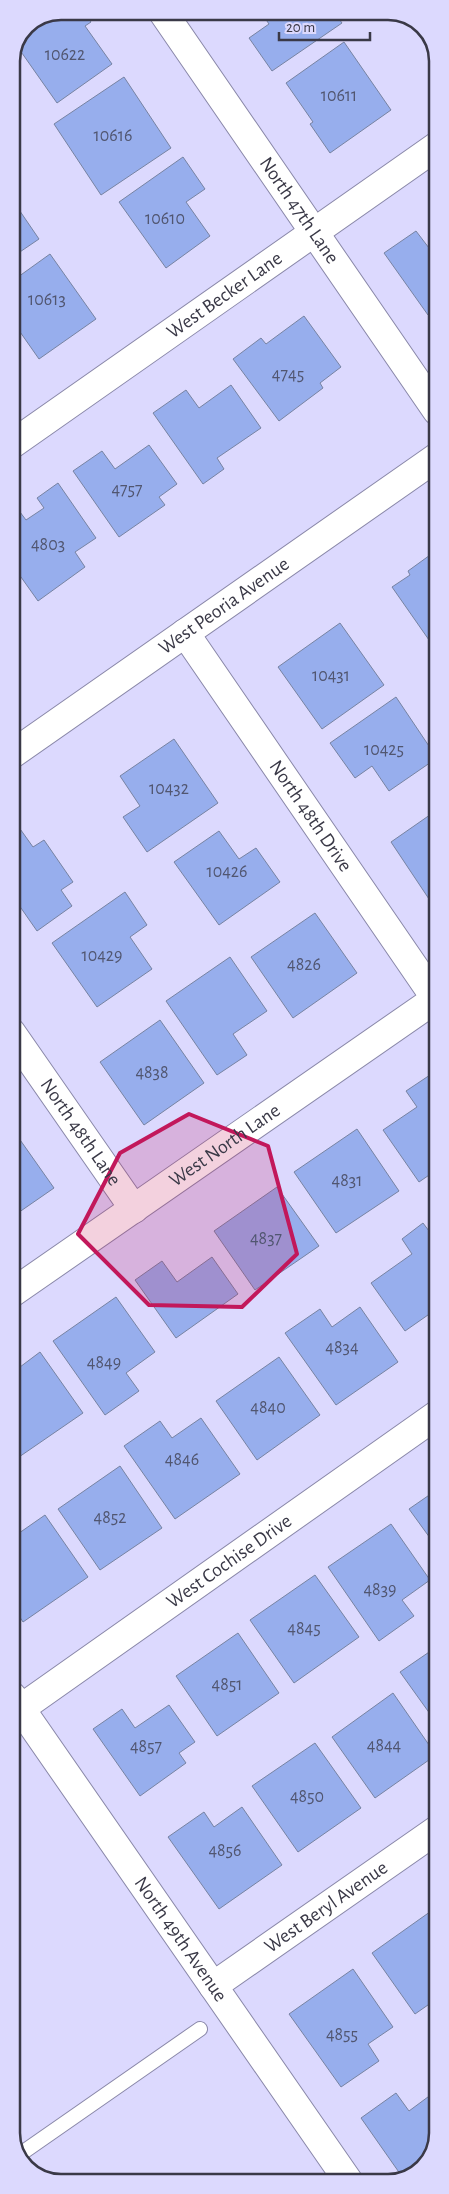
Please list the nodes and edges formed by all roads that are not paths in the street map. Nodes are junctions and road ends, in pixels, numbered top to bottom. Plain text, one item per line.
1 (168, 20) edge
2 (429, 152) edge
3 (314, 231) junction
4 (429, 399) edge
5 (20, 432) edge
6 (429, 464) edge
7 (185, 633) junction
8 (20, 749) edge
9 (429, 986) edge
10 (429, 1004) edge
11 (20, 1044) edge
12 (134, 1209) junction
13 (20, 1287) edge
14 (429, 1420) edge
15 (20, 1699) edge
16 (20, 1708) edge
17 (429, 1835) edge
18 (213, 1986) junction
19 (200, 2029) dead end
20 (24, 2151) edge
21 (343, 2174) edge

1 - 3 street, North 47th Lane
2 - 3 street, West Becker Lane
3 - 4 street, North 47th Lane
3 - 5 street, West Becker Lane
6 - 7 street, West Peoria Avenue
7 - 8 street, West Peoria Avenue
7 - 9 street, North 48th Drive
10 - 12 street, West North Lane
11 - 12 street, North 48th Lane
12 - 13 street, West North Lane
14 - 15 street, West Cochise Drive
16 - 18 street, North 49th Avenue
17 - 18 street, West Beryl Avenue
18 - 21 street, North 49th Avenue
19 - 20 lane

